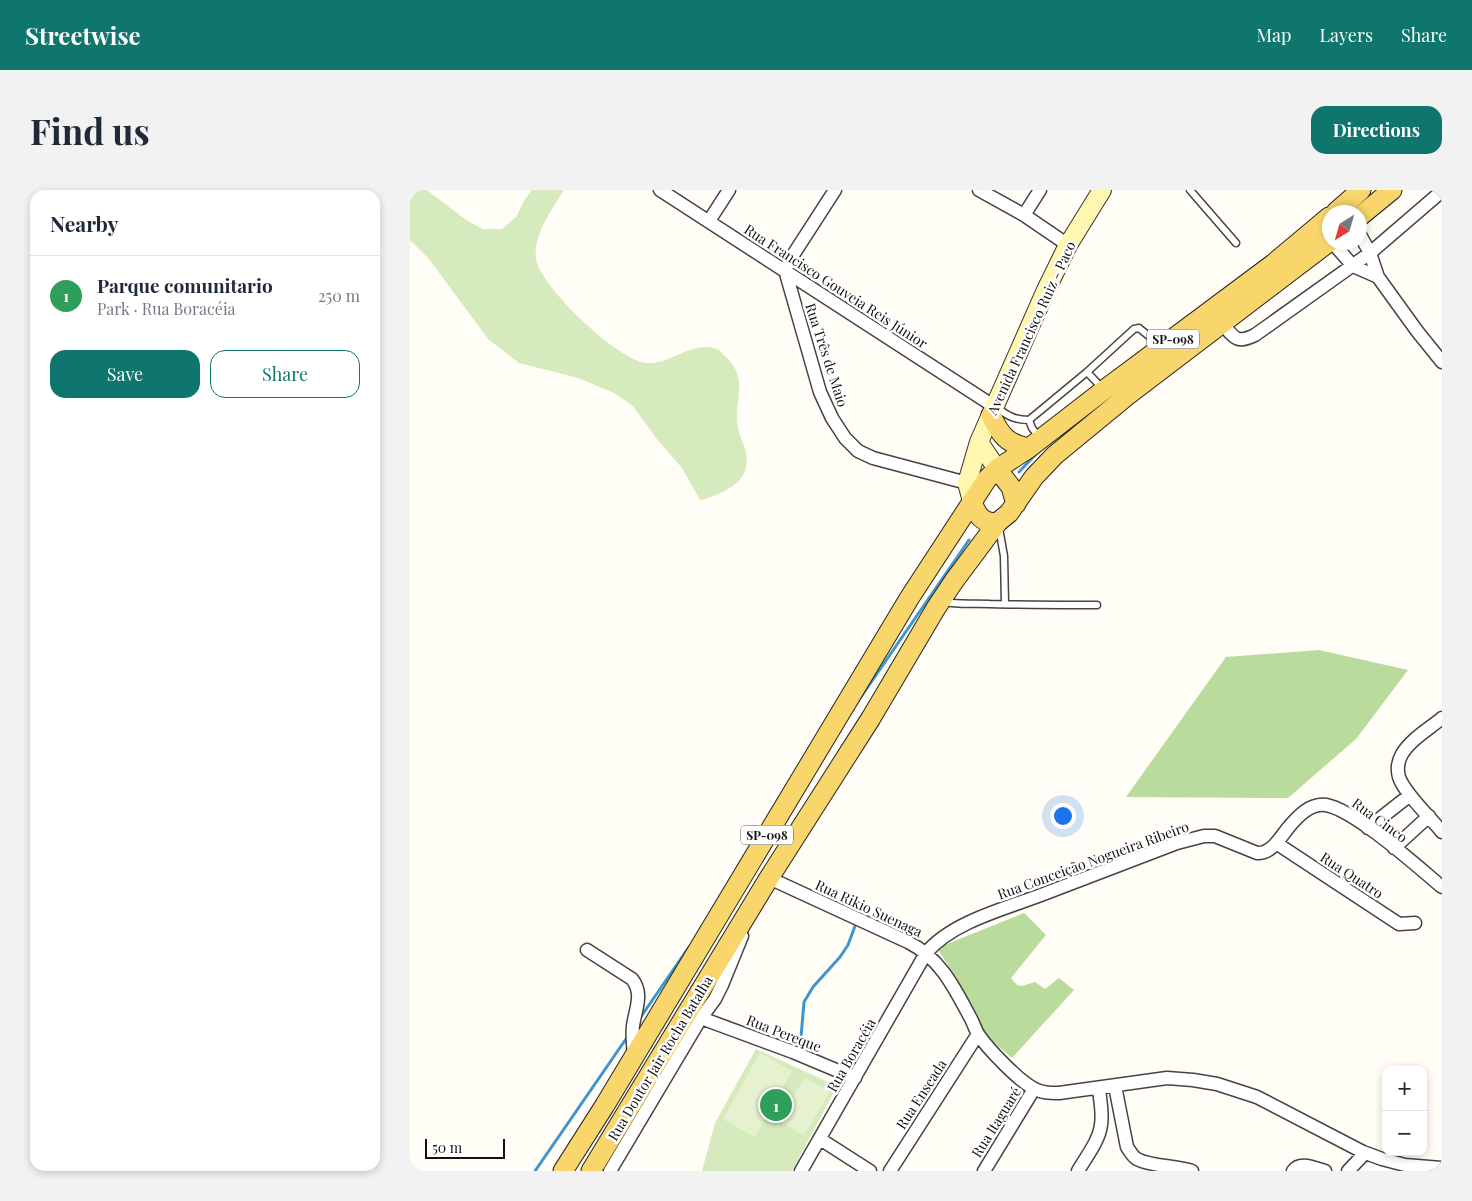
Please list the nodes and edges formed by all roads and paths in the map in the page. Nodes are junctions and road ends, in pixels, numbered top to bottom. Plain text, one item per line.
1 (660, 190) edge
2 (728, 190) edge
3 (835, 190) edge
4 (980, 190) edge
5 (1040, 190) edge
6 (1102, 190) edge
7 (1190, 190) edge
8 (1361, 190) edge
9 (1392, 190) edge
10 (1442, 191) edge
11 (1344, 205) edge
12 (1367, 211) edge
13 (1024, 215) junction
14 (708, 221) junction
15 (1322, 224) edge
16 (1236, 243) dead end
17 (1068, 245) junction
18 (1367, 247) edge
19 (1322, 249) edge
20 (1338, 250) edge
21 (1370, 253) junction
22 (1353, 266) junction
23 (785, 270) junction
24 (1378, 277) junction
25 (1223, 324) junction
26 (1162, 347) junction
27 (1442, 362) edge
28 (1087, 372) junction
29 (1104, 390) junction
30 (993, 411) junction
31 (1029, 420) junction
32 (979, 442) junction
33 (1035, 444) junction
34 (997, 469) junction
35 (970, 492) junction
36 (1016, 504) junction
37 (998, 522) junction
38 (940, 602) junction
39 (1005, 604) junction
40 (1097, 605) dead end
41 (852, 693) junction
42 (1442, 718) edge
43 (852, 747) junction
44 (1410, 795) junction
45 (1429, 816) junction
46 (1368, 828) junction
47 (1442, 832) edge
48 (1276, 843) junction
49 (1394, 848) junction
50 (769, 878) junction
51 (1442, 888) edge
52 (754, 903) junction
53 (1415, 923) dead end
54 (587, 950) dead end
55 (926, 953) junction
56 (702, 1018) junction
57 (978, 1034) junction
58 (634, 1055) junction
59 (855, 1078) junction
60 (1115, 1086) junction
61 (1034, 1089) junction
62 (1099, 1089) junction
63 (820, 1139) junction
64 (1365, 1153) junction
65 (1442, 1168) edge
66 (563, 1171) edge
67 (591, 1171) edge
68 (610, 1171) edge
69 (801, 1171) edge
70 (870, 1171) edge
71 (890, 1171) edge
72 (984, 1171) edge
73 (1078, 1171) edge
74 (1192, 1171) edge
75 (1293, 1171) edge
76 (1325, 1171) edge
77 (1348, 1171) edge

1 - 14 street, Rua Francisco Gouveia Reis Júnior
2 - 14 street
3 - 23 street
4 - 13 street
5 - 13 street
6 - 17 street, Avenida Francisco Ruiz - Paco
7 - 16 lane
8 - 11 main road
9 - 12 main road
10 - 21 street
13 - 17 street
14 - 23 street, Rua Francisco Gouveia Reis Júnior
15 - 26 main road, SP-098
17 - 30 street, Avenida Francisco Ruiz - Paco
18 - 21 street
19 - 25 main road, SP-098
20 - 22 street
21 - 22 street
21 - 24 street
22 - 24 street
22 - 25 street
23 - 30 street, Rua Francisco Gouveia Reis Júnior
23 - 35 street, Rua Três de Maio
24 - 27 street
25 - 36 main road, SP-098
26 - 28 lane
26 - 29 main road, SP-098
28 - 29 lane
28 - 31 lane
29 - 33 main road, SP-098
30 - 31 lane
30 - 32 street, Avenida Francisco Ruiz - Paco
30 - 33 main road
31 - 33 lane
32 - 34 street
32 - 35 street, Avenida Francisco Ruiz - Paco
33 - 34 main road, SP-098
34 - 35 main road, SP-098
34 - 36 main road
35 - 37 main road
35 - 41 main road, SP-098
36 - 37 main road, SP-098
37 - 38 main road, SP-098
37 - 39 lane
38 - 39 lane
38 - 43 main road, SP-098
39 - 40 lane
41 - 43 main road
41 - 58 main road, SP-098
42 - 44 street
43 - 50 main road, SP-098
44 - 45 street
44 - 46 street
45 - 47 street
45 - 49 street
46 - 48 street, Rua Cinco
46 - 49 street, Rua Cinco
48 - 53 street, Rua Quatro
48 - 55 street, Rua Conceição Nogueira Ribeiro
49 - 51 street, Rua Cinco
50 - 52 main road, SP-098
50 - 55 street, Rua Rikio Suenaga
52 - 56 street, Rua Doutor Jair Rocha Batalha
52 - 67 main road, SP-098
54 - 58 street
55 - 57 street, Rua Rikio Suenaga
55 - 59 street, Rua Boracéia
56 - 59 street, Rua Pereque
56 - 68 street, Rua Doutor Jair Rocha Batalha
57 - 61 street, Rua Rikio Suenaga
57 - 71 street, Rua Enseada
58 - 66 main road, SP-098
59 - 63 street, Rua Boracéia
60 - 62 street, Rua Rikio Suenaga
60 - 64 street, Rua Rikio Suenaga
60 - 74 street
61 - 62 street, Rua Rikio Suenaga
61 - 72 street, Rua Itaguaré
62 - 73 street
63 - 69 street, Rua Boracéia
63 - 70 street
64 - 65 street, Rua Rikio Suenaga
64 - 77 street
75 - 76 street

